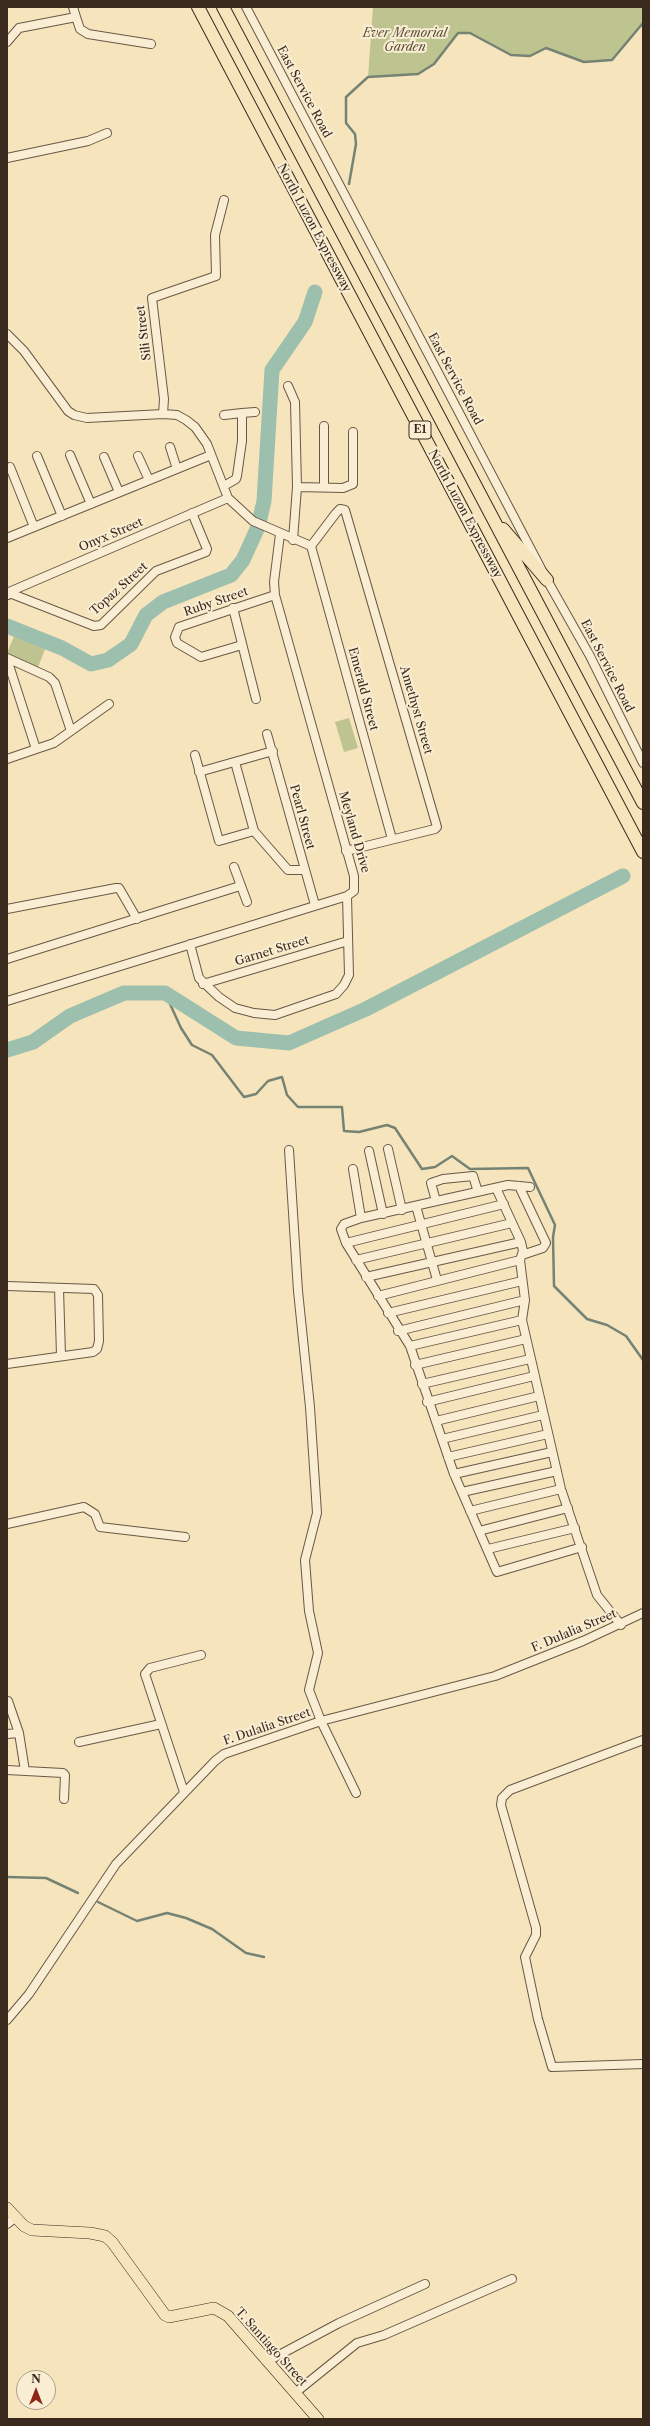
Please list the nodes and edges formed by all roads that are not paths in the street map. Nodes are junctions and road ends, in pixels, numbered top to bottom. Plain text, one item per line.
1 (73, 7) edge
2 (198, 7) edge
3 (222, 7) edge
4 (246, 7) edge
5 (76, 17) junction
6 (7, 42) edge
7 (151, 44) dead end
8 (107, 134) dead end
9 (7, 158) edge
10 (224, 200) dead end
11 (7, 334) edge
12 (288, 386) dead end
13 (255, 412) dead end
14 (242, 413) junction
15 (163, 414) junction
16 (224, 415) dead end
17 (324, 426) dead end
18 (353, 432) dead end
19 (170, 447) dead end
20 (70, 455) dead end
21 (211, 455) junction
22 (37, 456) dead end
23 (138, 456) dead end
24 (104, 457) dead end
25 (10, 468) dead end
26 (177, 469) junction
27 (149, 480) junction
28 (224, 486) junction
29 (296, 487) junction
30 (324, 487) junction
31 (119, 492) junction
32 (228, 498) junction
33 (91, 504) junction
34 (192, 513) junction
35 (488, 513) junction
36 (62, 516) junction
37 (34, 527) junction
38 (280, 534) junction
39 (7, 538) edge
40 (293, 540) junction
41 (312, 546) junction
42 (547, 580) junction
43 (8, 594) edge
44 (275, 595) junction
45 (232, 608) junction
46 (242, 645) junction
47 (7, 659) edge
48 (256, 699) dead end
49 (109, 704) dead end
50 (71, 731) junction
51 (267, 734) dead end
52 (36, 749) junction
53 (273, 751) junction
54 (195, 755) dead end
55 (7, 759) edge
56 (235, 762) junction
57 (643, 762) edge
58 (199, 772) junction
59 (643, 803) edge
60 (254, 831) junction
61 (392, 839) junction
62 (346, 851) junction
63 (643, 852) edge
64 (234, 867) dead end
65 (304, 870) junction
66 (240, 886) junction
67 (347, 896) junction
68 (247, 902) dead end
69 (314, 905) junction
70 (7, 909) edge
71 (136, 919) junction
72 (348, 941) junction
73 (190, 944) junction
74 (7, 959) edge
75 (203, 984) junction
76 (7, 1001) edge
77 (388, 1149) dead end
78 (289, 1150) dead end
79 (369, 1151) dead end
80 (353, 1169) dead end
81 (519, 1186) junction
82 (530, 1187) dead end
83 (496, 1188) junction
84 (478, 1192) junction
85 (436, 1201) junction
86 (504, 1204) junction
87 (416, 1206) junction
88 (402, 1210) junction
89 (384, 1214) junction
90 (362, 1218) junction
91 (512, 1223) junction
92 (422, 1226) junction
93 (521, 1242) junction
94 (346, 1243) junction
95 (426, 1244) junction
96 (521, 1258) junction
97 (356, 1260) junction
98 (431, 1262) junction
99 (366, 1277) junction
100 (437, 1280) junction
101 (522, 1280) junction
102 (7, 1286) edge
103 (59, 1288) junction
104 (378, 1296) junction
105 (525, 1300) junction
106 (388, 1313) junction
107 (522, 1320) junction
108 (398, 1331) junction
109 (526, 1340) junction
110 (410, 1346) junction
111 (61, 1356) junction
112 (530, 1359) junction
113 (7, 1364) edge
114 (416, 1365) junction
115 (534, 1376) junction
116 (422, 1384) junction
117 (539, 1396) junction
118 (427, 1402) junction
119 (543, 1415) junction
120 (436, 1421) junction
121 (548, 1434) junction
122 (442, 1439) junction
123 (552, 1452) junction
124 (448, 1457) junction
125 (556, 1471) junction
126 (454, 1474) junction
127 (561, 1490) junction
128 (462, 1492) junction
129 (568, 1508) junction
130 (470, 1511) junction
131 (7, 1524) edge
132 (575, 1528) junction
133 (480, 1531) junction
134 (185, 1537) dead end
135 (582, 1547) junction
136 (488, 1549) junction
137 (642, 1616) edge
138 (621, 1625) junction
139 (201, 1655) dead end
140 (8, 1701) edge
141 (321, 1721) junction
142 (161, 1724) junction
143 (19, 1732) junction
144 (7, 1734) edge
145 (643, 1740) edge
146 (79, 1742) dead end
147 (7, 1770) edge
148 (25, 1771) junction
149 (184, 1792) junction
150 (356, 1793) dead end
151 (64, 1799) dead end
152 (7, 2020) edge
153 (643, 2064) edge
154 (7, 2208) edge
155 (16, 2217) junction
156 (7, 2224) edge
157 (512, 2279) dead end
158 (425, 2284) dead end
159 (268, 2361) junction
160 (295, 2393) junction
161 (318, 2419) edge

1 - 5 street
2 - 63 highway, North Luzon Expressway / E1
3 - 35 highway, North Luzon Expressway / E1
4 - 42 street, East Service Road
5 - 6 street
5 - 7 street
8 - 9 street
10 - 15 street, Sili Street
11 - 15 street
12 - 29 street
13 - 14 street
14 - 16 street
14 - 28 street
15 - 21 street
17 - 30 street
18 - 30 street
19 - 26 street
20 - 33 street
21 - 26 street
21 - 28 street
22 - 36 street
23 - 27 street
24 - 31 street
25 - 37 street
26 - 27 street
27 - 31 street
28 - 32 street
29 - 30 street
29 - 40 street
31 - 33 street
32 - 34 street, Onyx Street
32 - 38 street
33 - 36 street
34 - 43 street, Onyx Street
34 - 43 street, Topaz Street
35 - 42 highway
35 - 59 highway, North Luzon Expressway / E1
36 - 37 street
37 - 39 street
38 - 40 street
38 - 44 street, Meyland Drive
40 - 41 street
41 - 61 street, Emerald Street
41 - 61 street, Amethyst Street
42 - 57 street, East Service Road
44 - 45 street, Ruby Street
44 - 62 street, Meyland Drive
45 - 46 street
45 - 46 street, Ruby Street
46 - 48 street
47 - 50 street
47 - 52 street
49 - 50 street
50 - 52 street
51 - 53 street, Pearl Street
52 - 55 street
53 - 56 street
53 - 65 street, Pearl Street
54 - 58 street
56 - 58 street
56 - 60 street
58 - 60 street
60 - 65 street
61 - 62 street, Amethyst Street
62 - 67 street, Meyland Drive
64 - 66 street
65 - 69 street, Pearl Street
66 - 68 street
66 - 71 street
67 - 69 street
67 - 72 street
69 - 73 street
70 - 71 street
71 - 74 street
72 - 75 street, Garnet Street
72 - 75 street
73 - 75 street
73 - 76 street
77 - 88 street
78 - 141 street
79 - 89 street
80 - 90 street
81 - 82 street
81 - 83 street
81 - 96 street
83 - 84 street
83 - 86 street
84 - 85 street
84 - 85 street
85 - 87 street
86 - 91 street
86 - 92 street
87 - 88 street
87 - 92 street
88 - 89 street
89 - 90 street
90 - 94 street
91 - 93 street
91 - 95 street
92 - 94 street
92 - 95 street
93 - 96 street
93 - 98 street
94 - 97 street
95 - 97 street
95 - 98 street
96 - 100 street
96 - 101 street
97 - 99 street
98 - 99 street
98 - 100 street
99 - 104 street
100 - 104 street
101 - 105 street
101 - 106 street
102 - 103 street
103 - 111 street
103 - 111 street
104 - 106 street
105 - 107 street
105 - 108 street
106 - 108 street
107 - 109 street
107 - 110 street
108 - 110 street
109 - 112 street
109 - 114 street
110 - 114 street
111 - 113 street
112 - 115 street
112 - 116 street
114 - 116 street
115 - 117 street
115 - 118 street
116 - 118 street
117 - 119 street
117 - 120 street
118 - 120 street
119 - 121 street
119 - 122 street
120 - 122 street
121 - 123 street
121 - 124 street
122 - 124 street
123 - 125 street
123 - 126 street
124 - 126 street
125 - 127 street
125 - 128 street
126 - 128 street
127 - 129 street
127 - 130 street
128 - 130 street
129 - 132 street
129 - 133 street
130 - 133 street
131 - 134 street
132 - 135 street
132 - 136 street
133 - 136 street
135 - 136 street
135 - 138 street
137 - 138 street, F. Dulalia Street
138 - 141 street, F. Dulalia Street
139 - 142 street
140 - 143 street
141 - 149 street, F. Dulalia Street
141 - 150 street
142 - 146 street
142 - 149 street
143 - 144 street
143 - 148 street
145 - 153 street
147 - 148 street
148 - 151 street
149 - 152 street, F. Dulalia Street
154 - 155 main road, T. Santiago Street
155 - 156 street
155 - 159 main road, T. Santiago Street
157 - 160 street
158 - 159 street
159 - 160 main road, T. Santiago Street
160 - 161 main road, T. Santiago Street

